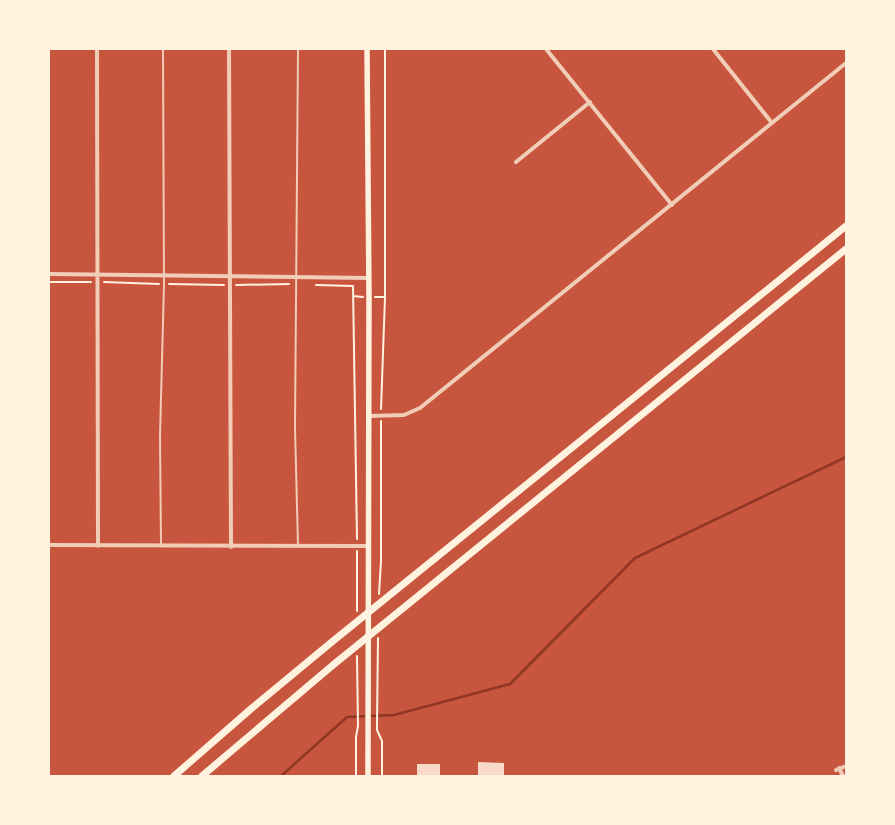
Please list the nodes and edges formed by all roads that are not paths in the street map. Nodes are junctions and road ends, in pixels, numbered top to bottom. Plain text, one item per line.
1 (97, 49) edge
2 (163, 49) edge
3 (229, 49) edge
4 (298, 49) edge
5 (367, 49) edge
6 (546, 49) edge
7 (713, 49) edge
8 (846, 63) edge
9 (590, 102) junction
10 (772, 123) junction
11 (516, 162) dead end
12 (672, 205) junction
13 (846, 226) edge
14 (846, 249) edge
15 (49, 274) edge
16 (97, 274) junction
17 (164, 274) junction
18 (230, 275) junction
19 (297, 276) junction
20 (368, 278) junction
21 (368, 416) junction
22 (49, 545) edge
23 (98, 546) junction
24 (161, 546) junction
25 (368, 546) junction
26 (231, 547) junction
27 (298, 547) junction
28 (846, 766) edge
29 (174, 776) edge
30 (202, 776) edge
31 (368, 776) edge
32 (843, 776) edge

1 - 16 street
2 - 17 lane
3 - 18 street
4 - 19 lane
5 - 20 main road
6 - 9 street
7 - 10 street
8 - 10 street
9 - 11 street
9 - 12 street
10 - 12 street
12 - 21 street
13 - 29 highway
14 - 30 highway
15 - 16 street
16 - 17 street
16 - 23 street
17 - 18 street
17 - 24 lane
18 - 19 street
18 - 26 street
19 - 20 street
19 - 27 lane
20 - 21 main road
21 - 25 main road
22 - 23 street
23 - 24 street
24 - 26 street
25 - 27 street
25 - 31 main road
26 - 27 street
28 - 32 street

